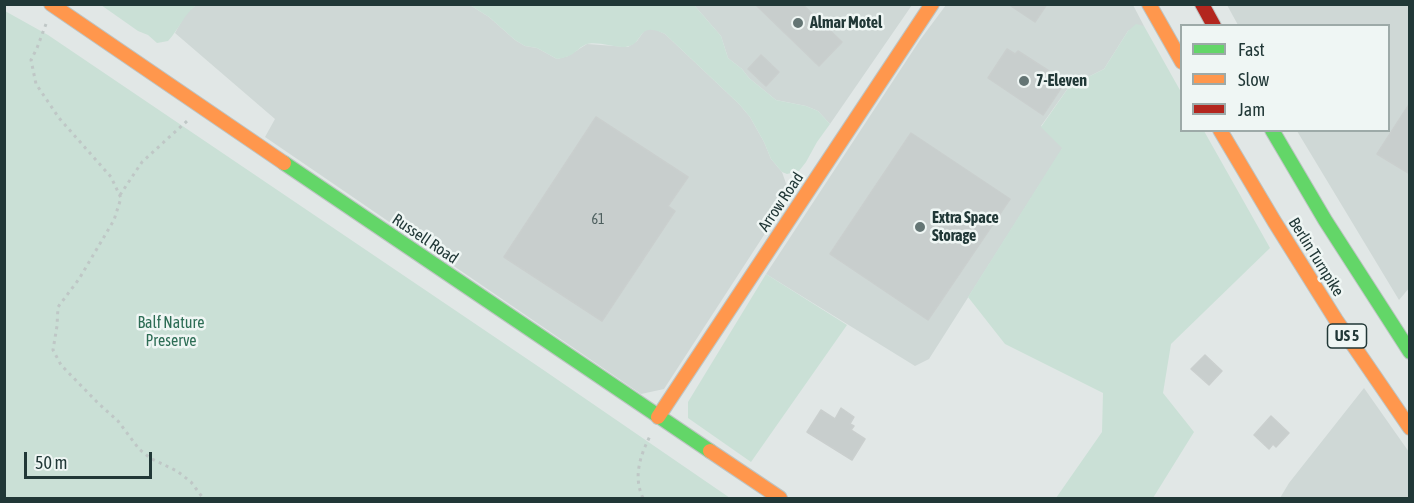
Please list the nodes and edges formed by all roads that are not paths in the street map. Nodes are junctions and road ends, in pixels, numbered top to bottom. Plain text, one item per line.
1 (932, 4) edge
2 (1149, 4) edge
3 (1202, 4) edge
4 (53, 5) edge
5 (1213, 24) edge
6 (1180, 58) edge
7 (1221, 132) edge
8 (1273, 132) edge
9 (1390, 324) junction
10 (1410, 347) edge
11 (1410, 352) edge
12 (658, 417) junction
13 (1410, 428) edge
14 (780, 498) edge

1 - 12 main road, Arrow Road
2 - 6 main road
3 - 5 main road
4 - 12 main road, Russell Road
7 - 13 main road, Berlin Turnpike / US 5
8 - 9 main road, Berlin Turnpike / US 5
9 - 10 main road
9 - 11 main road, Berlin Turnpike / US 5
12 - 14 main road, Russell Road

